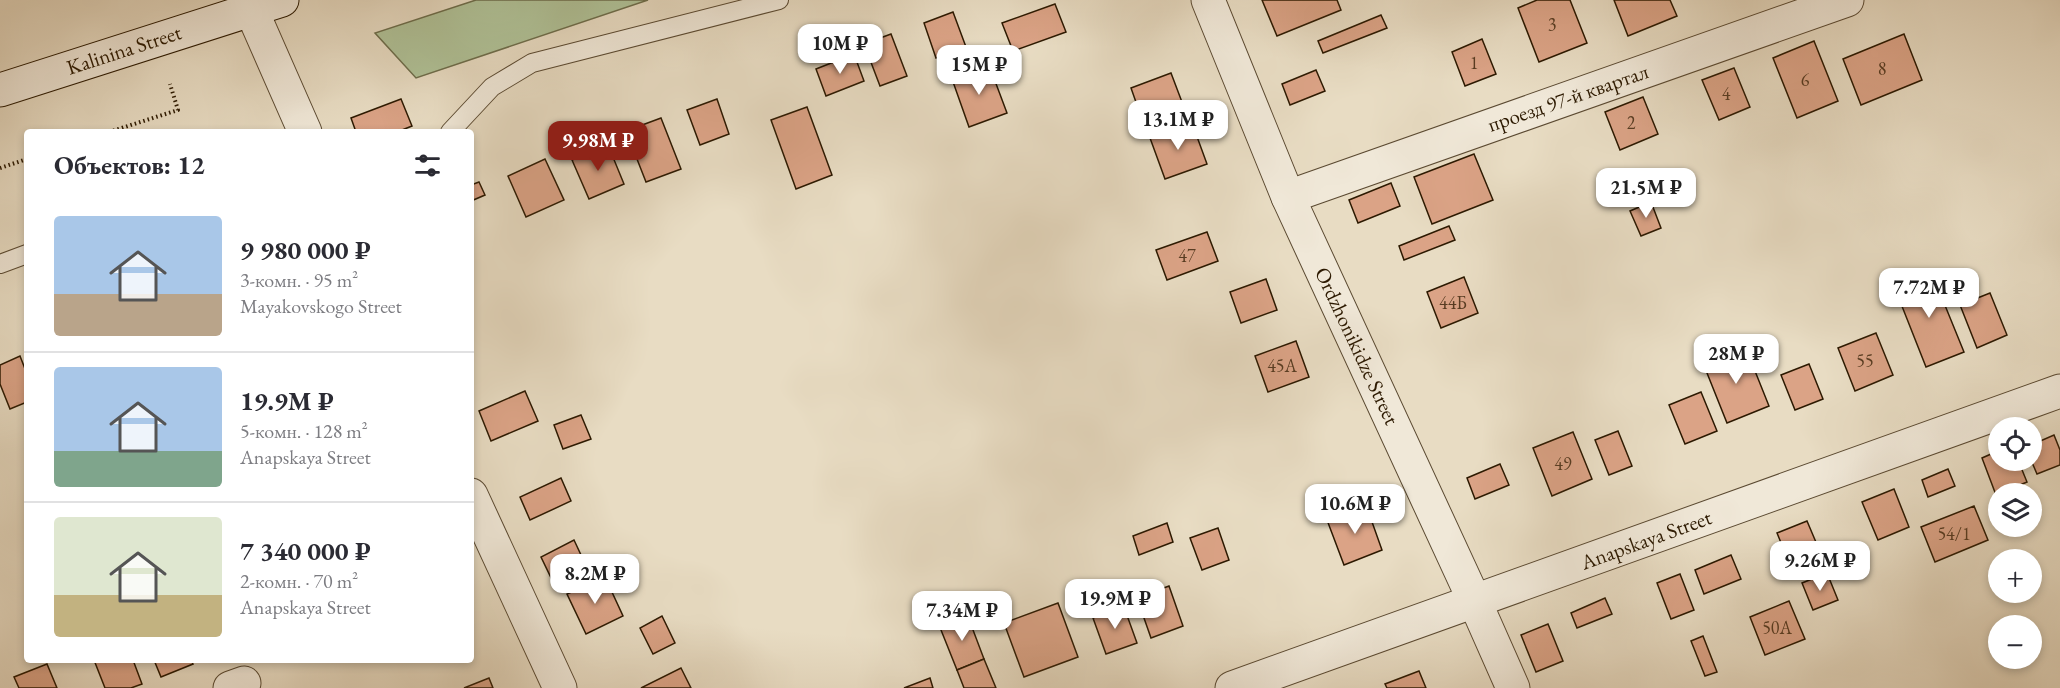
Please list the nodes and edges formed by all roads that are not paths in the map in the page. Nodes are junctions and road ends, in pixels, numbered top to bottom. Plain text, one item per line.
1 (282, 0) edge
2 (779, 0) edge
3 (1208, 0) edge
4 (1847, 0) edge
5 (249, 5) edge
6 (0, 90) edge
7 (304, 129) edge
8 (453, 129) edge
9 (1288, 197) junction
10 (24, 255) edge
11 (0, 264) edge
12 (2060, 391) edge
13 (474, 502) edge
14 (1475, 602) junction
15 (560, 688) edge
16 (1232, 688) edge
17 (1513, 688) edge

1 - 5 street, Kalinina Street
2 - 8 lane
3 - 9 street, Ordzhonikidze Street
4 - 9 street, проезд 97-й квартал
5 - 6 street, Kalinina Street
5 - 7 street
9 - 14 street, Ordzhonikidze Street
10 - 11 lane
12 - 14 street, Anapskaya Street
13 - 15 street
14 - 16 street, Anapskaya Street
14 - 17 street, Ordzhonikidze Street

